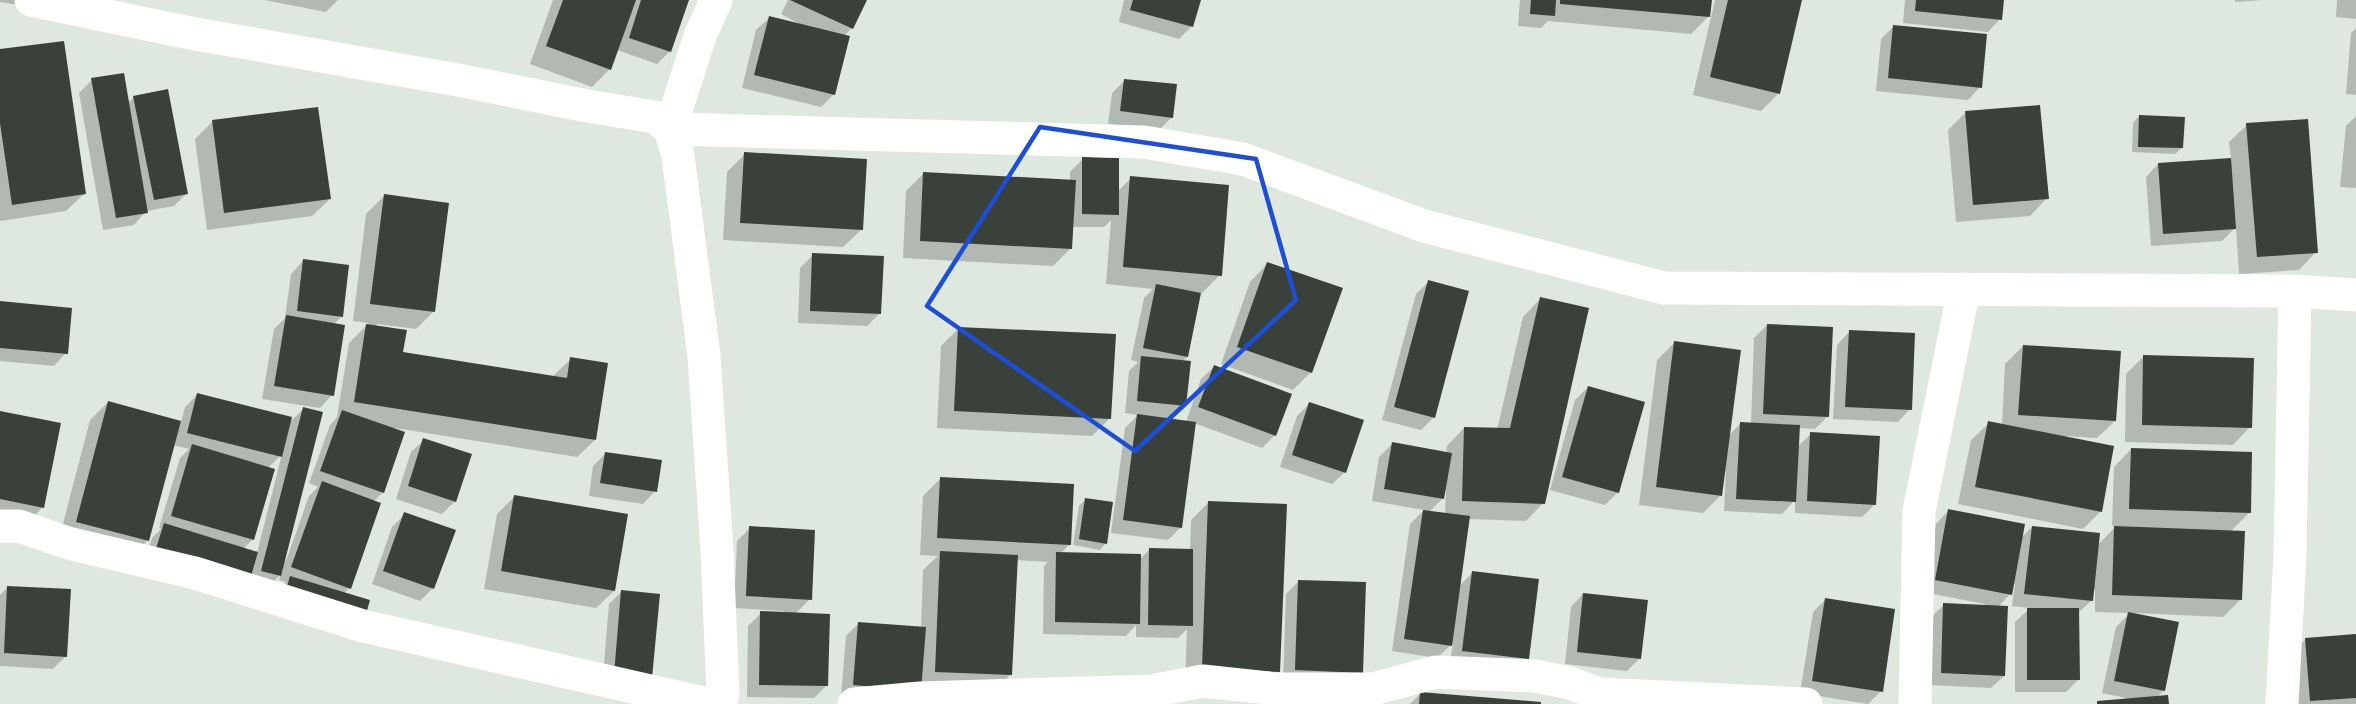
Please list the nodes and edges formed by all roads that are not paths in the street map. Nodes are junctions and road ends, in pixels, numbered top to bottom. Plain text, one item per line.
1 (31, 0) edge
2 (716, 0) edge
3 (70, 3) edge
4 (670, 129) junction
5 (1964, 289) junction
6 (2295, 291) junction
7 (2356, 295) edge
8 (0, 526) edge
9 (1598, 699) edge
10 (708, 704) edge
11 (721, 704) edge
12 (854, 704) edge
13 (1806, 704) edge
14 (1915, 704) edge
15 (2282, 704) edge

1 - 3 street
2 - 4 street
3 - 4 street
4 - 5 street
4 - 11 street
5 - 6 street
5 - 14 street
6 - 7 street
6 - 15 street
8 - 10 street
9 - 12 street
9 - 13 street

